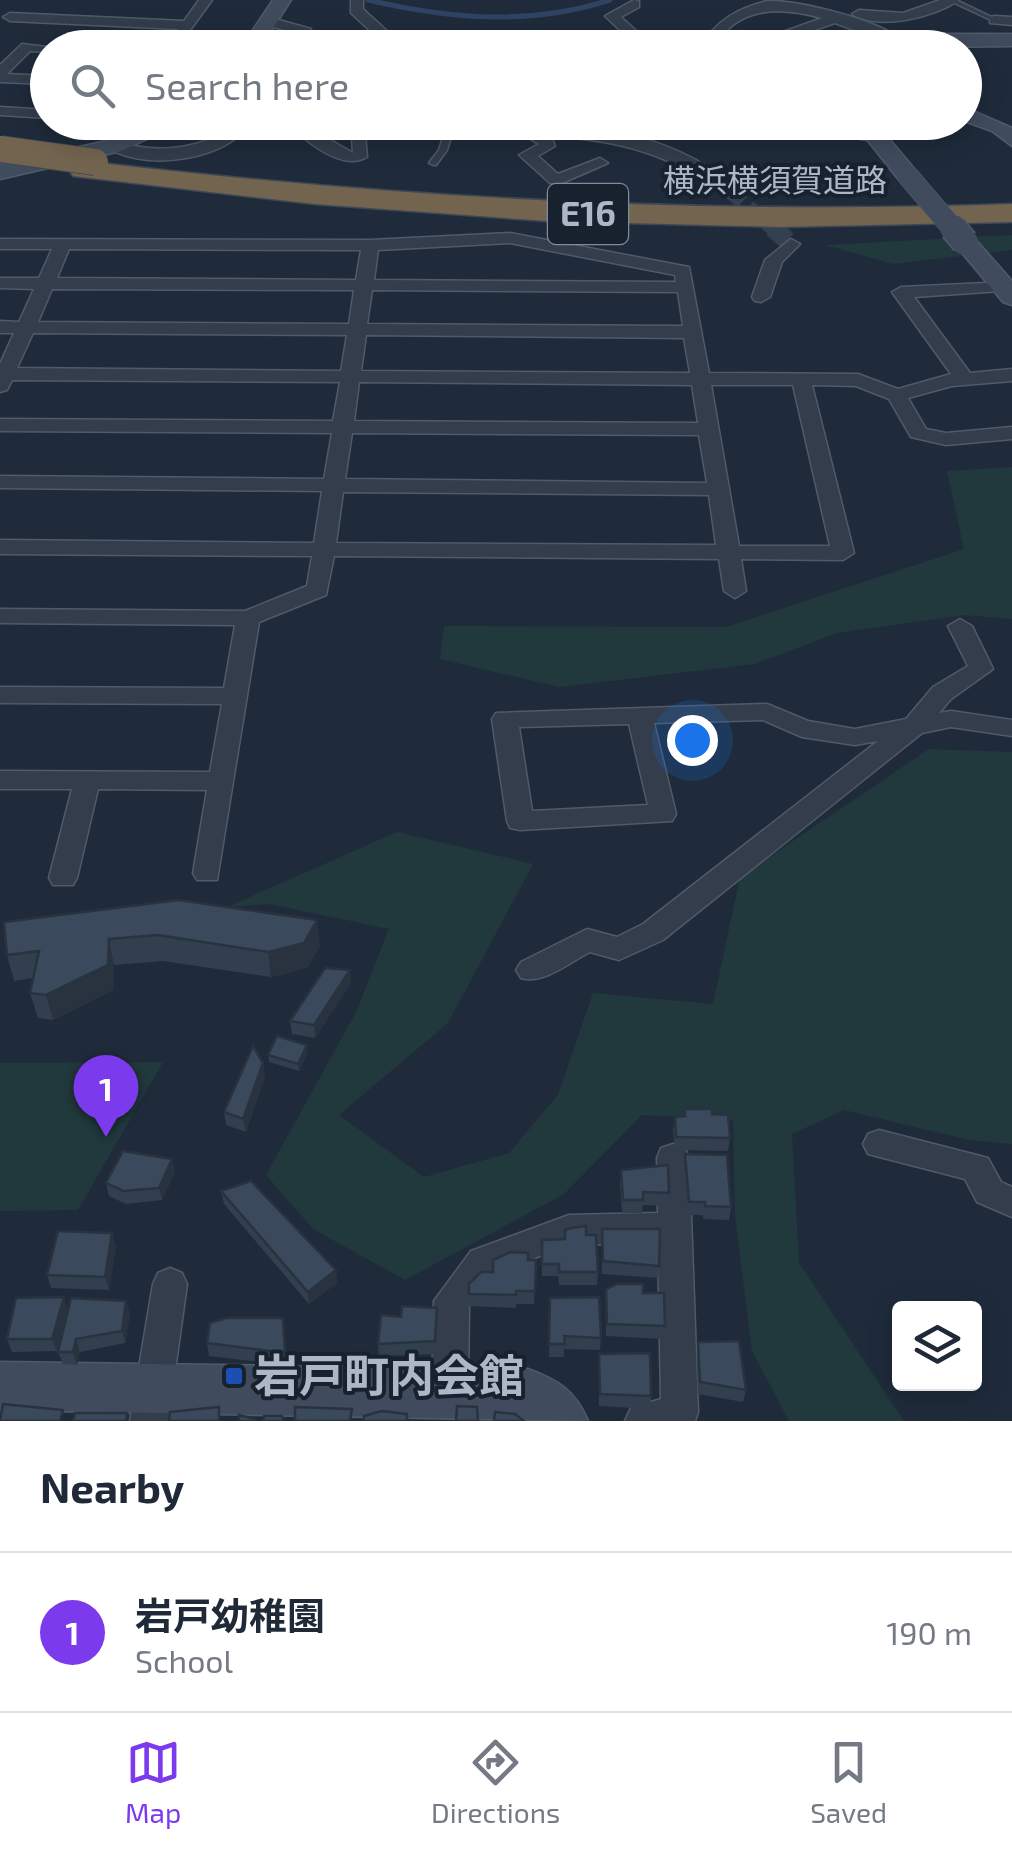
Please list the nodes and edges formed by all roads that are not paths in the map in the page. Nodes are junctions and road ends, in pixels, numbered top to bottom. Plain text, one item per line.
1 (10, 0) edge
2 (206, 0) edge
3 (264, 0) edge
4 (282, 0) edge
5 (816, 0) edge
6 (952, 0) edge
7 (357, 1) edge
8 (776, 2) edge
9 (634, 4) dead end
10 (10, 17) junction
11 (831, 19) junction
12 (994, 20) joint
13 (1012, 21) edge
14 (268, 22) junction
15 (186, 26) junction
16 (183, 30) edge
17 (262, 30) edge
18 (298, 30) edge
19 (378, 30) edge
20 (626, 30) edge
21 (720, 30) edge
22 (801, 30) edge
23 (865, 30) edge
24 (982, 40) edge
25 (1012, 40) edge
26 (28, 47) joint
27 (0, 75) edge
28 (30, 78) edge
29 (0, 111) edge
30 (30, 113) edge
31 (982, 121) edge
32 (137, 140) edge
33 (218, 140) edge
34 (317, 140) edge
35 (360, 140) edge
36 (446, 140) edge
37 (546, 140) edge
38 (636, 140) edge
39 (877, 140) edge
40 (1012, 140) edge
41 (0, 148) edge
42 (0, 159) edge
43 (97, 159) junction
44 (432, 163) dead end
45 (600, 163) dead end
46 (0, 172) edge
47 (166, 180) junction
48 (730, 192) tunnel mouth
49 (1005, 192) edge
50 (1012, 213) edge
51 (1012, 230) edge
52 (0, 244) edge
53 (63, 244) junction
54 (791, 244) dead end
55 (370, 245) junction
56 (0, 283) edge
57 (46, 283) junction
58 (364, 285) junction
59 (687, 287) junction
60 (1009, 289) edge
61 (761, 297) dead end
62 (0, 327) edge
63 (26, 327) junction
64 (357, 329) junction
65 (694, 332) junction
66 (1012, 374) edge
67 (350, 376) junction
68 (2, 378) edge
69 (964, 378) junction
70 (702, 379) junction
71 (801, 380) junction
72 (897, 395) junction
73 (0, 425) edge
74 (342, 427) junction
75 (709, 429) junction
76 (1012, 433) edge
77 (0, 482) edge
78 (333, 486) junction
79 (719, 488) junction
80 (0, 547) edge
81 (324, 548) junction
82 (729, 552) junction
83 (735, 590) dead end
84 (0, 616) edge
85 (248, 618) junction
86 (960, 626) dead end
87 (0, 695) edge
88 (236, 696) junction
89 (639, 715) junction
90 (914, 726) junction
91 (1012, 728) edge
92 (0, 780) edge
93 (87, 781) junction
94 (222, 782) junction
95 (207, 873) dead end
96 (63, 878) dead end
97 (532, 970) dead end
98 (879, 1144) dead end
99 (673, 1158) dead end
100 (1012, 1202) edge
101 (675, 1228) junction
102 (170, 1284) dead end
103 (0, 1386) edge
104 (450, 1392) junction
105 (152, 1405) edge
106 (562, 1421) edge
107 (644, 1421) edge

1 - 10 street
2 - 15 street
3 - 4 street
4 - 14 street
5 - 6 street
6 - 12 lane
7 - 19 street
8 - 11 street
8 - 21 street
9 - 20 street
10 - 15 street
10 - 26 street
11 - 22 street
11 - 23 street
12 - 13 street
14 - 17 street
14 - 18 street
15 - 16 street
24 - 25 street
26 - 27 street
27 - 28 street
29 - 30 street
31 - 40 street
32 - 43 street
33 - 43 street
34 - 35 street
36 - 44 lane
37 - 45 street
38 - 48 street
39 - 60 street, bridge
41 - 43 highway, 横浜横須賀道路 / E16, bridge
42 - 43 highway, 横浜横須賀道路 / E16
43 - 46 street
43 - 47 highway, 横浜横須賀道路 / E16
43 - 49 highway, 横浜横須賀道路 / E16
47 - 50 highway, 横浜横須賀道路 / E16
47 - 51 highway
52 - 53 street
53 - 55 street
53 - 57 street
54 - 61 street
55 - 58 street
55 - 59 street
56 - 57 street
57 - 58 street
57 - 63 street
58 - 59 street
58 - 64 street
59 - 65 street
60 - 69 street
62 - 63 street
63 - 64 street
63 - 68 street
64 - 65 street
64 - 67 street
65 - 70 street
66 - 69 street
67 - 68 street
67 - 70 street
67 - 74 street
69 - 72 street
70 - 71 street
70 - 75 street
71 - 72 street
71 - 82 street
72 - 76 street
73 - 74 street
74 - 75 street
74 - 78 street
75 - 79 street
77 - 78 street
78 - 79 street
78 - 81 street
79 - 82 street
80 - 81 street
81 - 82 street
81 - 85 street
82 - 83 street
84 - 85 street
85 - 88 street
86 - 90 street
87 - 88 street
88 - 94 street
89 - 89 street
89 - 90 street
90 - 91 street
90 - 97 street
92 - 93 street
93 - 94 street
93 - 96 street
94 - 95 street
98 - 100 street
99 - 101 street
101 - 104 street
101 - 107 street
102 - 105 street
103 - 105 street
104 - 105 street
104 - 106 street

